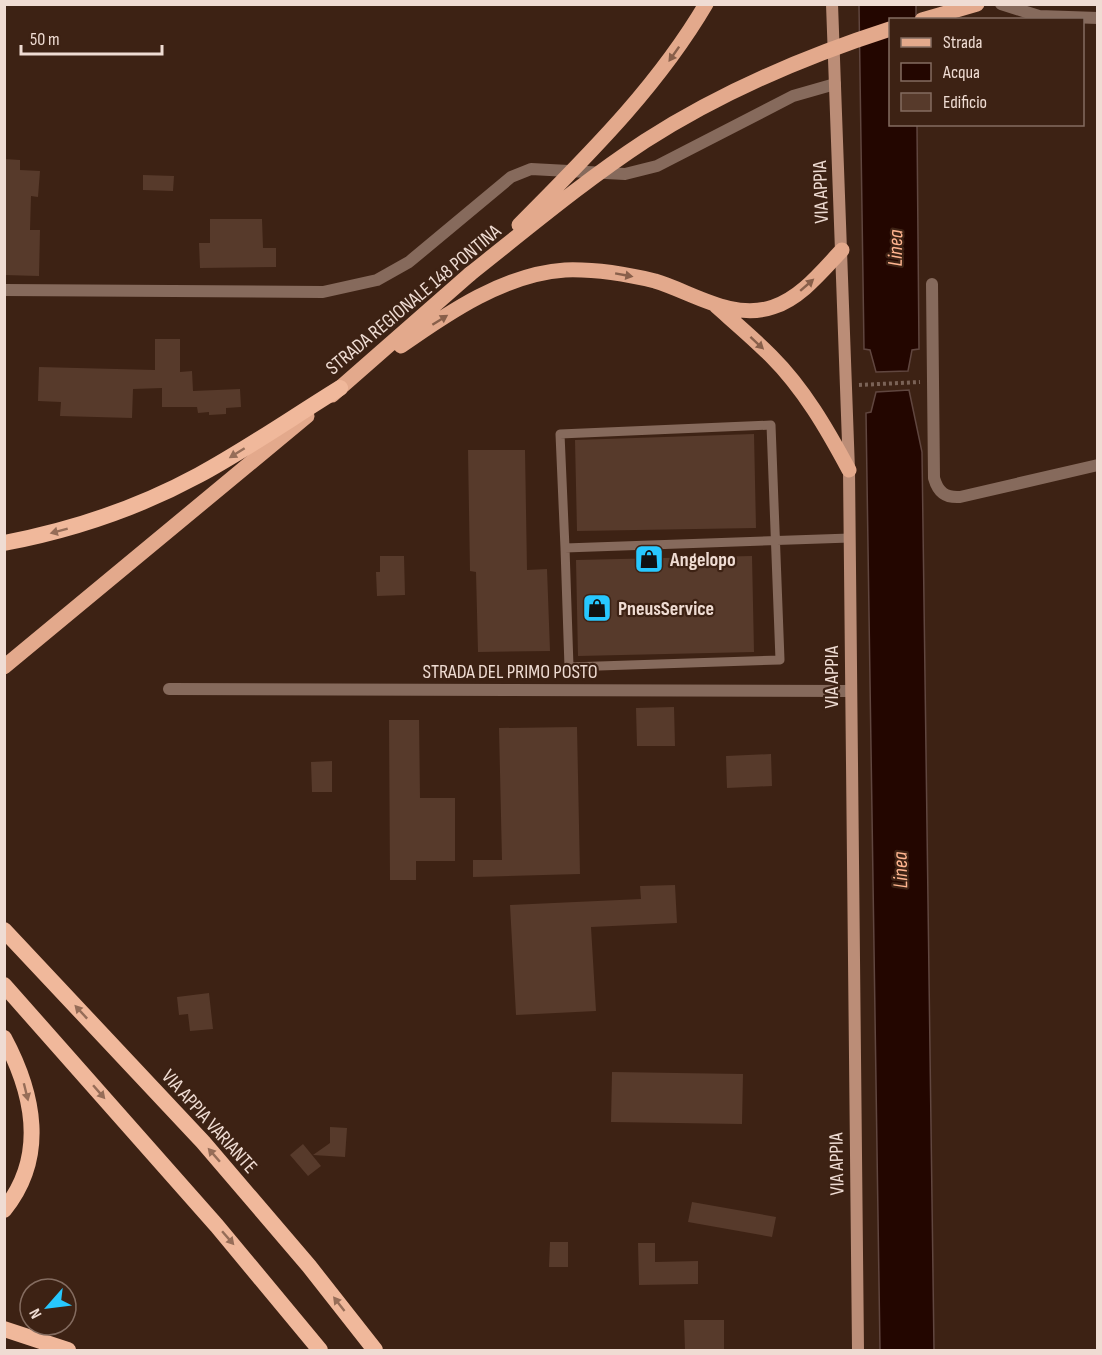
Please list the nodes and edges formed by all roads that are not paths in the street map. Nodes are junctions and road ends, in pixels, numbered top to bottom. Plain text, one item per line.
1 (706, 4) edge
2 (832, 4) edge
3 (977, 4) edge
4 (1001, 4) edge
5 (929, 18) edge
6 (1098, 18) edge
7 (889, 30) edge
8 (835, 84) junction
9 (842, 250) junction
10 (470, 274) junction
11 (932, 285) dead end
12 (4, 290) edge
13 (713, 304) junction
14 (340, 388) junction
15 (1098, 465) edge
16 (849, 470) junction
17 (850, 538) junction
18 (776, 540) junction
19 (4, 543) edge
20 (565, 548) junction
21 (4, 667) edge
22 (169, 689) dead end
23 (850, 691) junction
24 (10, 936) edge
25 (4, 985) edge
26 (4, 1038) edge
27 (4, 1210) edge
28 (4, 1329) edge
29 (68, 1350) edge
30 (320, 1350) edge
31 (375, 1350) edge
32 (858, 1350) edge

1 -> 10 main road, bridge
2 - 8 main road, VIA APPIA
3 - 5 main road
4 - 6 street
7 - 10 main road, STRADA REGIONALE 148 PONTINA, bridge
8 - 9 main road, VIA APPIA
8 - 12 street
13 -> 9 main road
9 - 16 main road, VIA APPIA
10 - 14 main road, STRADA REGIONALE 148 PONTINA
11 - 15 street
14 -> 13 main road
13 -> 16 main road
14 -> 19 highway
14 - 21 main road, STRADA REGIONALE 148 PONTINA
16 - 17 main road, VIA APPIA
17 - 18 lane
17 - 23 main road, VIA APPIA
18 - 20 lane
18 - 20 lane
18 - 20 lane
22 - 23 street, STRADA DEL PRIMO POSTO
23 - 32 main road, VIA APPIA
31 -> 24 highway, VIA APPIA VARIANTE
25 -> 30 highway
26 -> 27 highway
28 - 29 highway

